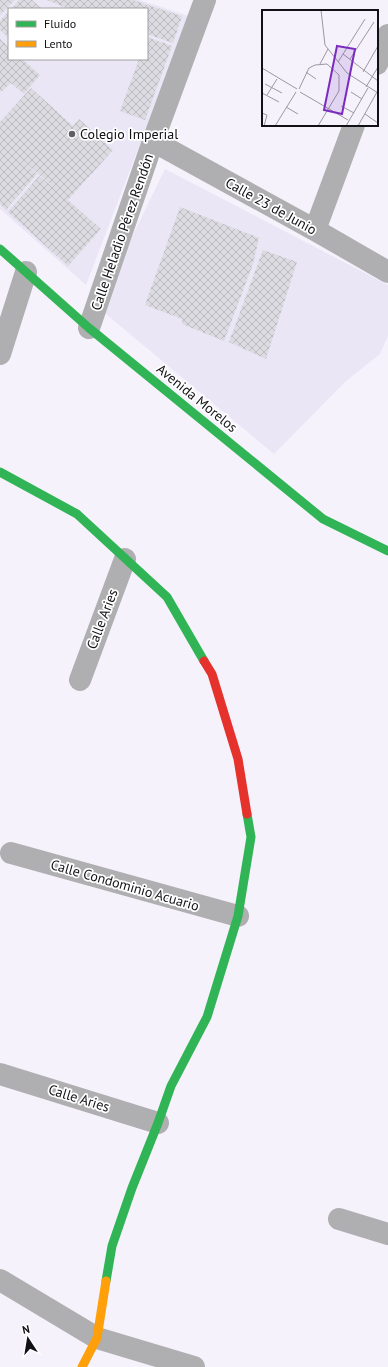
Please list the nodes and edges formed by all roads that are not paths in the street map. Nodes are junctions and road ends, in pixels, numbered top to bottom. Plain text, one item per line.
1 (205, 0) edge
2 (388, 35) edge
3 (378, 61) edge
4 (354, 126) edge
5 (153, 141) junction
6 (315, 230) junction
7 (0, 249) edge
8 (26, 272) junction
9 (388, 272) edge
10 (89, 328) junction
11 (0, 354) edge
12 (0, 472) edge
13 (388, 551) edge
14 (125, 559) junction
15 (80, 680) dead end
16 (11, 853) dead end
17 (238, 916) junction
18 (0, 1074) edge
19 (158, 1123) junction
20 (338, 1219) dead end
21 (388, 1234) edge
22 (0, 1280) edge
23 (97, 1338) junction
24 (82, 1367) edge
25 (194, 1367) edge

1 - 5 street, Calle Heladio Pérez Rendón
2 - 3 street
4 - 6 street
5 - 6 street, Calle 23 de Junio
5 - 10 street, Calle Heladio Pérez Rendón
6 - 9 street, Calle 23 de Junio
7 - 8 street, Avenida Morelos
8 - 10 street, Avenida Morelos
8 - 11 street
10 - 13 street, Avenida Morelos
12 - 14 street
14 - 15 street, Calle Aries
14 - 17 street
16 - 17 street, Calle Condominio Acuario
17 - 19 street
18 - 19 street, Calle Aries
19 - 23 street
20 - 21 street
22 - 23 street
23 - 24 street
23 - 25 street

